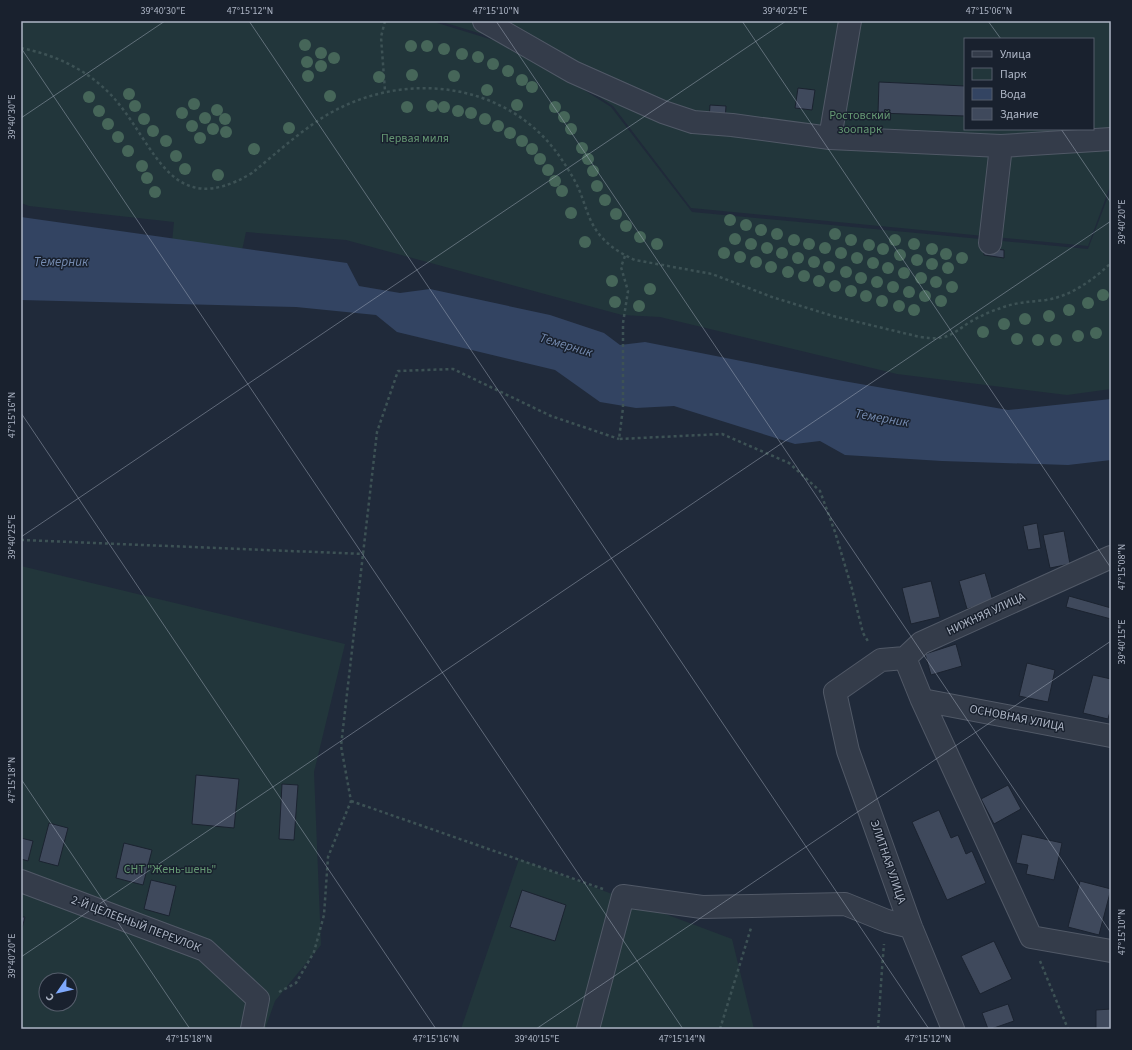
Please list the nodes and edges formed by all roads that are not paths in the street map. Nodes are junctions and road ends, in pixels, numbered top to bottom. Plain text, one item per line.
1 (484, 21) edge
2 (850, 21) edge
3 (830, 138) junction
4 (1111, 138) edge
5 (1001, 146) junction
6 (990, 243) dead end
7 (1111, 557) edge
8 (905, 658) junction
9 (922, 700) junction
10 (1111, 736) edge
11 (21, 880) edge
12 (910, 927) junction
13 (1111, 951) edge
14 (252, 1029) edge
15 (588, 1029) edge
16 (953, 1029) edge

1 - 3 street
2 - 3 street
3 - 5 street
4 - 5 street
5 - 6 street
7 - 8 street, НИЖНЯЯ УЛИЦА
8 - 9 street
8 - 12 street, ЭЛИТНАЯ УЛИЦА
9 - 10 street, ОСНОВНАЯ УЛИЦА
9 - 13 street
11 - 14 street, 2-Й ЦЕЛЕБНЫЙ ПЕРЕУЛОК
12 - 15 street
12 - 16 street, ЭЛИТНАЯ УЛИЦА

